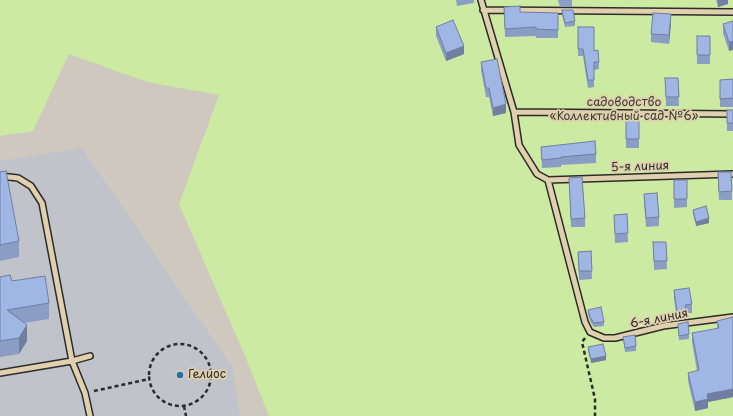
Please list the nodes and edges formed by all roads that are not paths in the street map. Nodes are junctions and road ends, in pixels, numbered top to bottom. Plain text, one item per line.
1 (481, 0) edge
2 (483, 10) junction
3 (733, 12) edge
4 (514, 112) junction
5 (733, 114) edge
6 (733, 174) edge
7 (0, 176) edge
8 (548, 180) junction
9 (733, 317) edge
10 (90, 356) dead end
11 (72, 361) junction
12 (0, 373) edge
13 (90, 416) edge

1 - 2 lane
2 - 3 lane
2 - 4 lane
4 - 5 lane
4 - 8 lane
6 - 8 lane, 5-я линия
7 - 11 lane
8 - 9 lane, 6-я линия
10 - 11 lane
11 - 12 lane
11 - 13 lane

